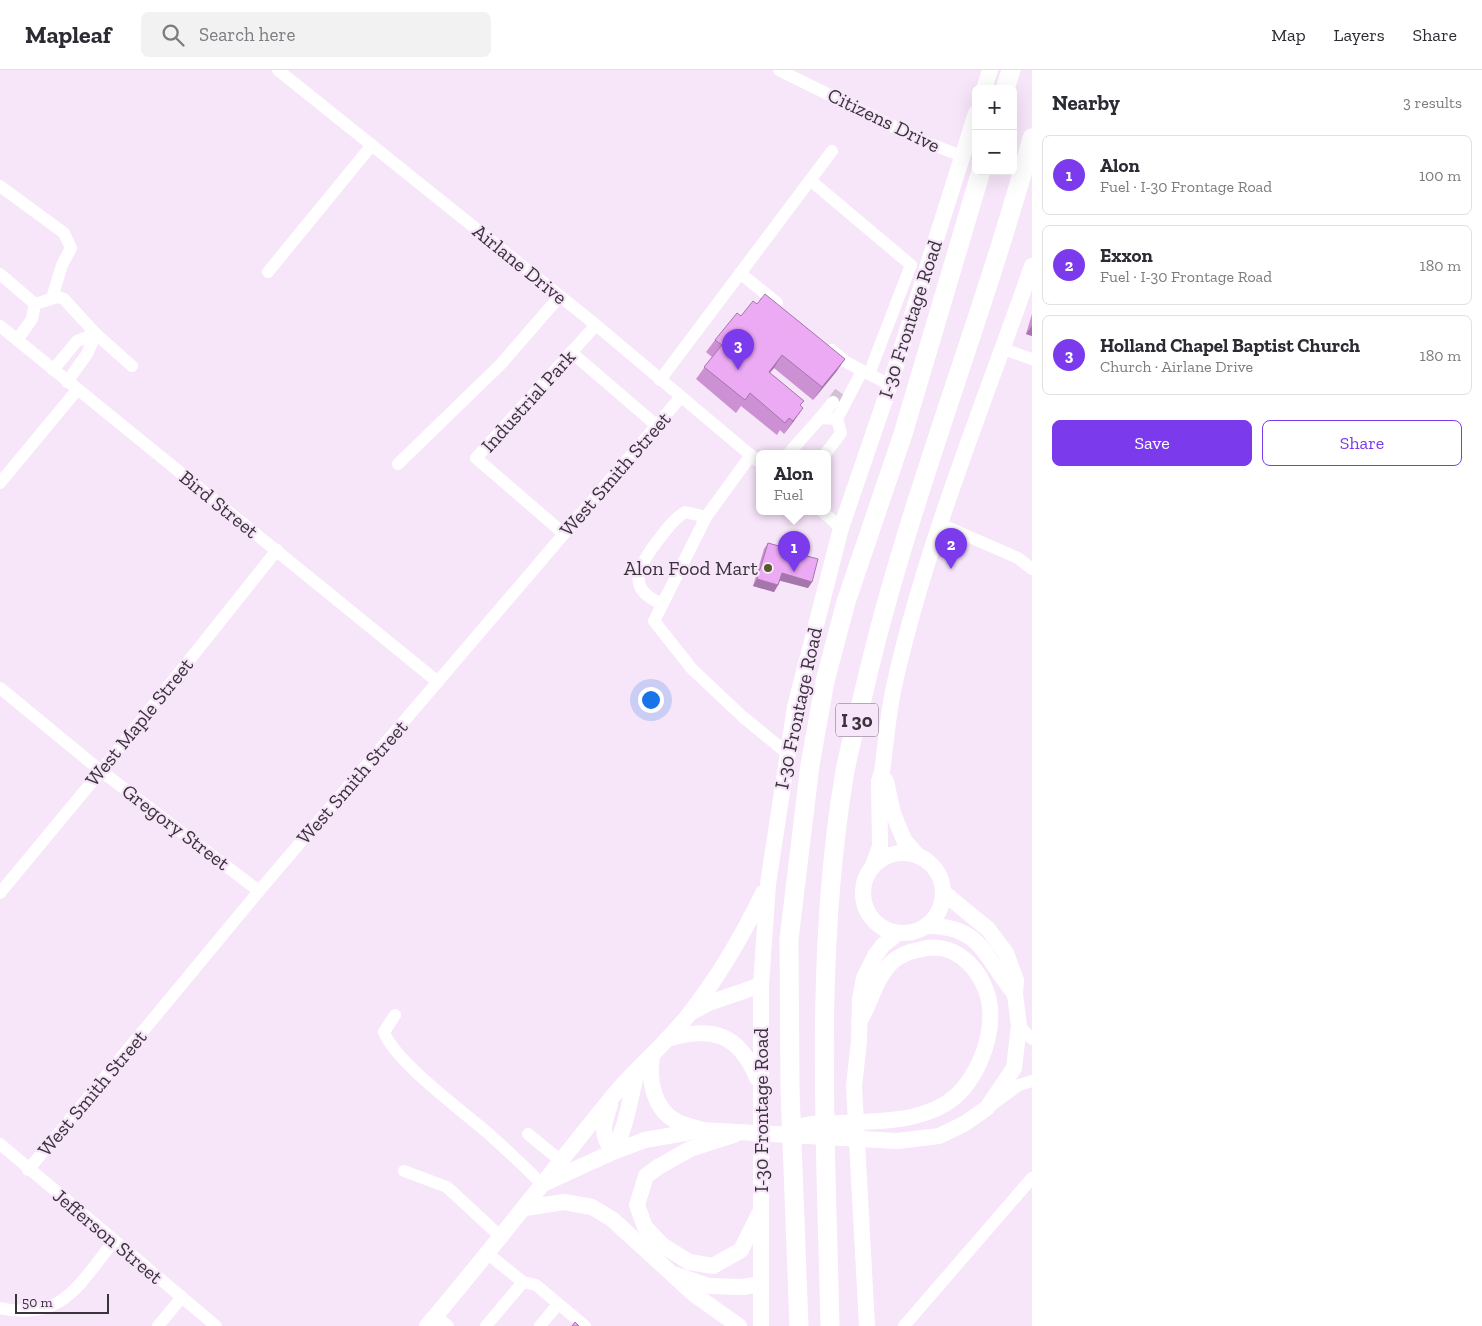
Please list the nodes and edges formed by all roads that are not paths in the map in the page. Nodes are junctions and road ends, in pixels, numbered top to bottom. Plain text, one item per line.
1 (278, 70) edge
2 (779, 70) edge
3 (990, 70) edge
4 (1011, 70) edge
5 (985, 85) edge
6 (1006, 85) edge
7 (972, 125) edge
8 (1032, 138) edge
9 (372, 145) junction
10 (832, 151) dead end
11 (962, 156) junction
12 (980, 175) edge
13 (810, 180) junction
14 (0, 186) edge
15 (1032, 266) edge
16 (268, 272) dead end
17 (740, 273) junction
18 (0, 274) edge
19 (560, 296) junction
20 (52, 298) junction
21 (35, 304) junction
22 (784, 310) edge
23 (596, 325) junction
24 (0, 326) edge
25 (96, 334) junction
26 (17, 340) junction
27 (820, 340) edge
28 (1003, 349) junction
29 (571, 352) junction
30 (1032, 359) edge
31 (132, 366) dead end
32 (53, 370) junction
33 (866, 372) junction
34 (660, 380) junction
35 (67, 382) junction
36 (856, 382) junction
37 (890, 385) junction
38 (77, 390) junction
39 (841, 391) tunnel mouth
40 (680, 398) junction
41 (833, 402) tunnel mouth
42 (820, 418) junction
43 (837, 419) junction
44 (656, 425) junction
45 (792, 450) edge
46 (828, 450) edge
47 (756, 459) edge
48 (398, 464) dead end
49 (0, 483) edge
50 (826, 515) edge
51 (706, 517) junction
52 (940, 524) junction
53 (841, 528) junction
54 (563, 533) junction
55 (277, 550) junction
56 (1032, 569) edge
57 (663, 604) junction
58 (438, 682) junction
59 (0, 688) edge
60 (787, 753) junction
61 (101, 770) junction
62 (882, 772) junction
63 (918, 856) junction
64 (873, 866) junction
65 (768, 884) junction
66 (259, 891) junction
67 (0, 893) edge
68 (944, 893) junction
69 (926, 926) junction
70 (898, 933) junction
71 (761, 985) junction
72 (1015, 994) junction
73 (690, 1013) junction
74 (395, 1015) dead end
75 (859, 1022) junction
76 (1019, 1026) junction
77 (667, 1039) junction
78 (1032, 1039) edge
79 (652, 1057) junction
80 (638, 1069) junction
81 (1032, 1081) edge
82 (760, 1084) junction
83 (615, 1094) junction
84 (987, 1108) junction
85 (702, 1130) junction
86 (748, 1131) junction
87 (783, 1133) junction
88 (528, 1134) dead end
89 (0, 1144) edge
90 (613, 1152) junction
91 (561, 1161) junction
92 (28, 1170) junction
93 (404, 1171) dead end
94 (1032, 1178) edge
95 (544, 1184) junction
96 (525, 1208) junction
97 (761, 1209) junction
98 (502, 1238) junction
99 (114, 1241) junction
100 (488, 1254) junction
101 (671, 1274) junction
102 (523, 1282) junction
103 (761, 1284) junction
104 (182, 1297) junction
105 (558, 1304) junction
106 (0, 1308) edge
107 (915, 1320) edge
108 (437, 1323) edge
109 (158, 1326) edge
110 (216, 1326) edge
111 (486, 1326) edge
112 (540, 1326) edge
113 (585, 1326) edge
114 (739, 1326) edge
115 (761, 1326) edge
116 (799, 1326) edge
117 (830, 1326) edge
118 (867, 1326) edge
119 (904, 1326) edge

1 - 9 street, Airlane Drive
2 - 11 street, Citizens Drive
3 - 5 main road
4 - 6 highway
7 - 11 main road, I-30 Frontage Road
8 - 117 highway, I 30
9 - 16 street
9 - 19 street, Airlane Drive
10 - 13 street
11 - 37 main road, I-30 Frontage Road
12 - 116 highway, I 30
13 - 17 street
13 - 33 street
14 - 20 street
15 - 28 main road
17 - 22 street
17 - 34 street
18 - 21 street
19 - 23 street, Airlane Drive
19 - 48 street
20 - 21 street
20 - 25 street
21 - 26 street
23 - 29 street, Industrial Park
23 - 34 street, Airlane Drive
24 - 26 street, Bird Street
25 - 31 street
25 - 32 street
25 - 35 street
26 - 32 street, Bird Street
27 - 33 street
28 - 30 street
28 - 52 main road
29 - 44 street
29 - 54 street, Industrial Park
32 - 35 street, Bird Street
33 - 36 street
33 - 37 street
34 - 40 street, Airlane Drive
35 - 38 street, Bird Street
36 - 39 street
36 - 43 street
37 - 53 main road, I-30 Frontage Road
38 - 49 street
38 - 55 street, Bird Street
40 - 44 street, West Smith Street
40 - 47 street, Airlane Drive
41 - 42 street
42 - 43 street
42 - 45 street
43 - 46 street
44 - 54 street, West Smith Street
47 - 51 street
50 - 53 street
51 - 57 street
51 - 57 street
52 - 56 street
52 - 62 main road
53 - 60 main road, I-30 Frontage Road
54 - 58 street, West Smith Street
55 - 58 street, Bird Street
55 - 61 street, West Maple Street
57 - 60 street
58 - 66 street, West Smith Street
59 - 61 street, Gregory Street
60 - 65 main road, I-30 Frontage Road
61 - 66 street, Gregory Street
61 - 67 street, West Maple Street
62 - 63 main road
62 - 64 main road
63 - 64 main road
63 - 68 main road
64 - 70 main road
65 - 71 main road, I-30 Frontage Road
65 - 73 main road
66 - 92 street, West Smith Street
68 - 69 main road
68 - 72 main road
69 - 70 main road
69 - 72 main road
70 - 75 main road
71 - 73 main road
71 - 82 main road, I-30 Frontage Road
72 - 76 main road
73 - 77 main road
74 - 95 street
75 - 87 main road
75 - 118 main road
76 - 78 street
76 - 84 main road
77 - 79 main road
77 - 82 main road
79 - 80 main road
79 - 85 main road
80 - 83 main road
80 - 90 main road
81 - 84 street
82 - 97 main road, I-30 Frontage Road
83 - 90 main road
83 - 91 main road
84 - 87 main road
85 - 86 main road
85 - 90 main road
86 - 87 main road
86 - 97 main road
88 - 91 street
89 - 92 street, Jefferson Street
90 - 95 main road
91 - 95 main road
92 - 99 street, Jefferson Street
93 - 98 street
94 - 107 street
95 - 96 main road
96 - 98 main road
96 - 101 main road
97 - 103 main road, I-30 Frontage Road
98 - 100 main road
99 - 104 street, Jefferson Street
99 - 106 street
100 - 102 street
100 - 108 main road
101 - 103 main road
101 - 114 main road
102 - 105 street
102 - 111 street
103 - 115 main road, I-30 Frontage Road
104 - 109 street
104 - 110 street, Jefferson Street
105 - 112 street
105 - 113 street
107 - 119 street

